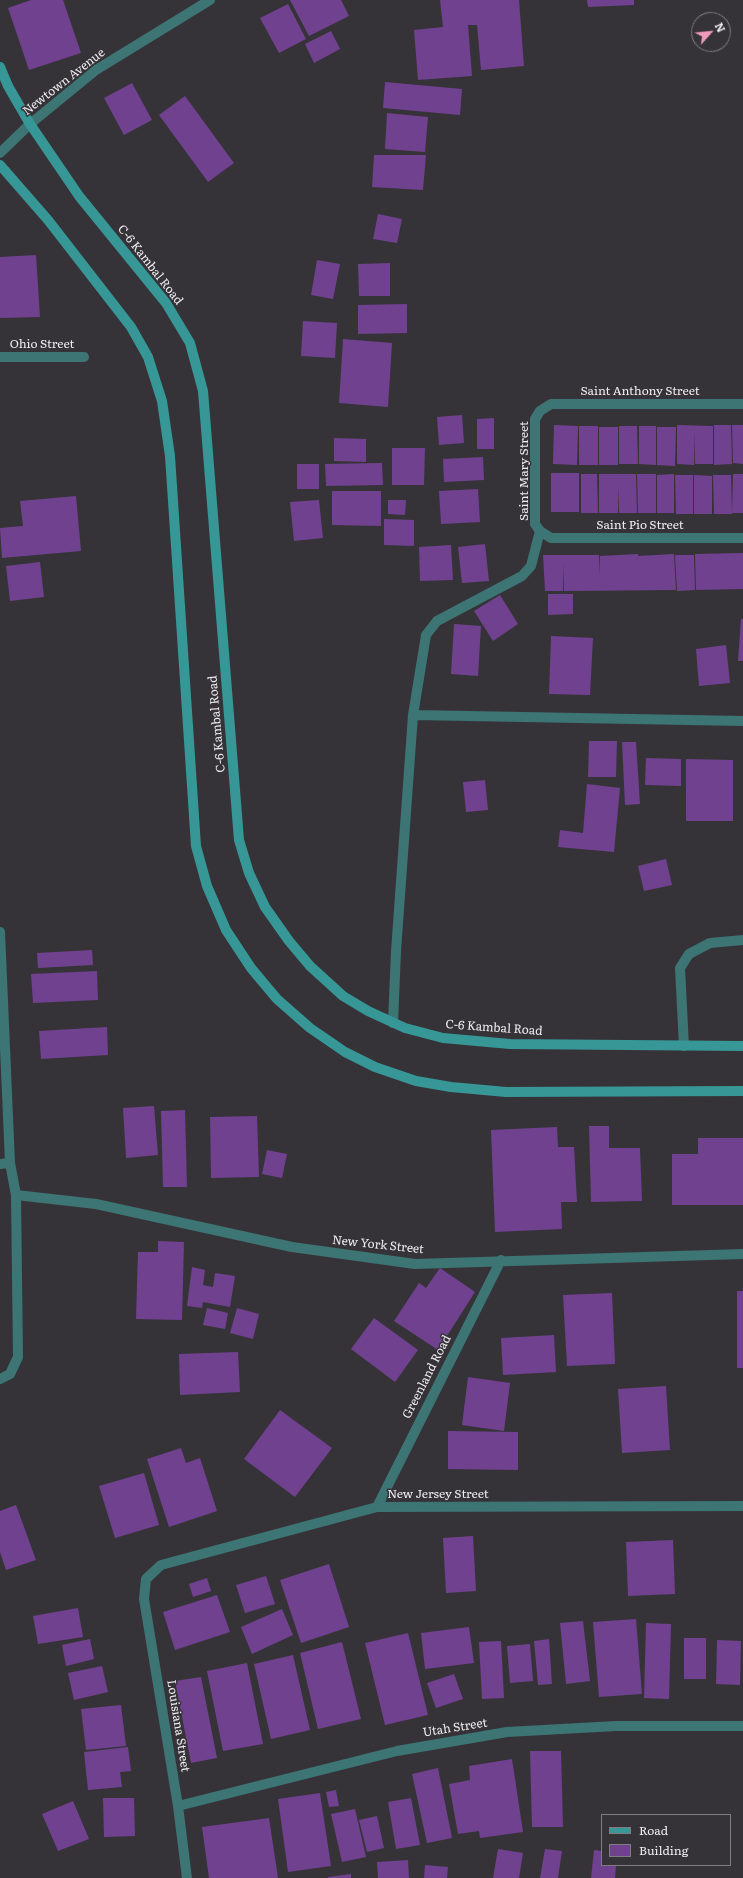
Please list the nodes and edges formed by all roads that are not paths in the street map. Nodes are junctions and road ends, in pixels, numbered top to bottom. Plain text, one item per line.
1 (209, 0) edge
2 (0, 67) edge
3 (30, 124) junction
4 (0, 153) edge
5 (0, 165) edge
6 (0, 357) edge
7 (84, 357) dead end
8 (743, 404) edge
9 (540, 411) joint
10 (540, 531) junction
11 (743, 538) edge
12 (414, 716) junction
13 (743, 721) edge
14 (0, 932) edge
15 (743, 940) edge
16 (393, 1023) junction
17 (684, 1046) junction
18 (743, 1046) edge
19 (743, 1091) edge
20 (5, 1163) edge
21 (16, 1195) junction
22 (743, 1254) edge
23 (501, 1260) junction
24 (0, 1379) edge
25 (743, 1506) edge
26 (377, 1507) junction
27 (146, 1579) joint
28 (743, 1726) edge
29 (178, 1806) junction
30 (187, 1878) edge

1 - 3 street, Newtown Avenue
2 - 3 main road, C-6 Kambal Road
3 - 4 street, Newtown Avenue
3 - 16 main road, C-6 Kambal Road
5 - 19 main road
6 - 7 street, Ohio Street
8 - 9 street, Saint Anthony Street
9 - 10 street, Saint Mary Street
10 - 11 street, Saint Pio Street
10 - 12 street
12 - 13 street
12 - 16 street
14 - 20 street
15 - 17 street
16 - 17 main road, C-6 Kambal Road
17 - 18 main road, C-6 Kambal Road
20 - 21 street
21 - 23 street, New York Street
21 - 24 street
22 - 23 street, New York Street
23 - 26 street, Greenland Road
25 - 26 street, New Jersey Street
26 - 27 street, New Jersey Street
27 - 29 street, Louisiana Street
28 - 29 street, Utah Street
29 - 30 street, Louisiana Street

